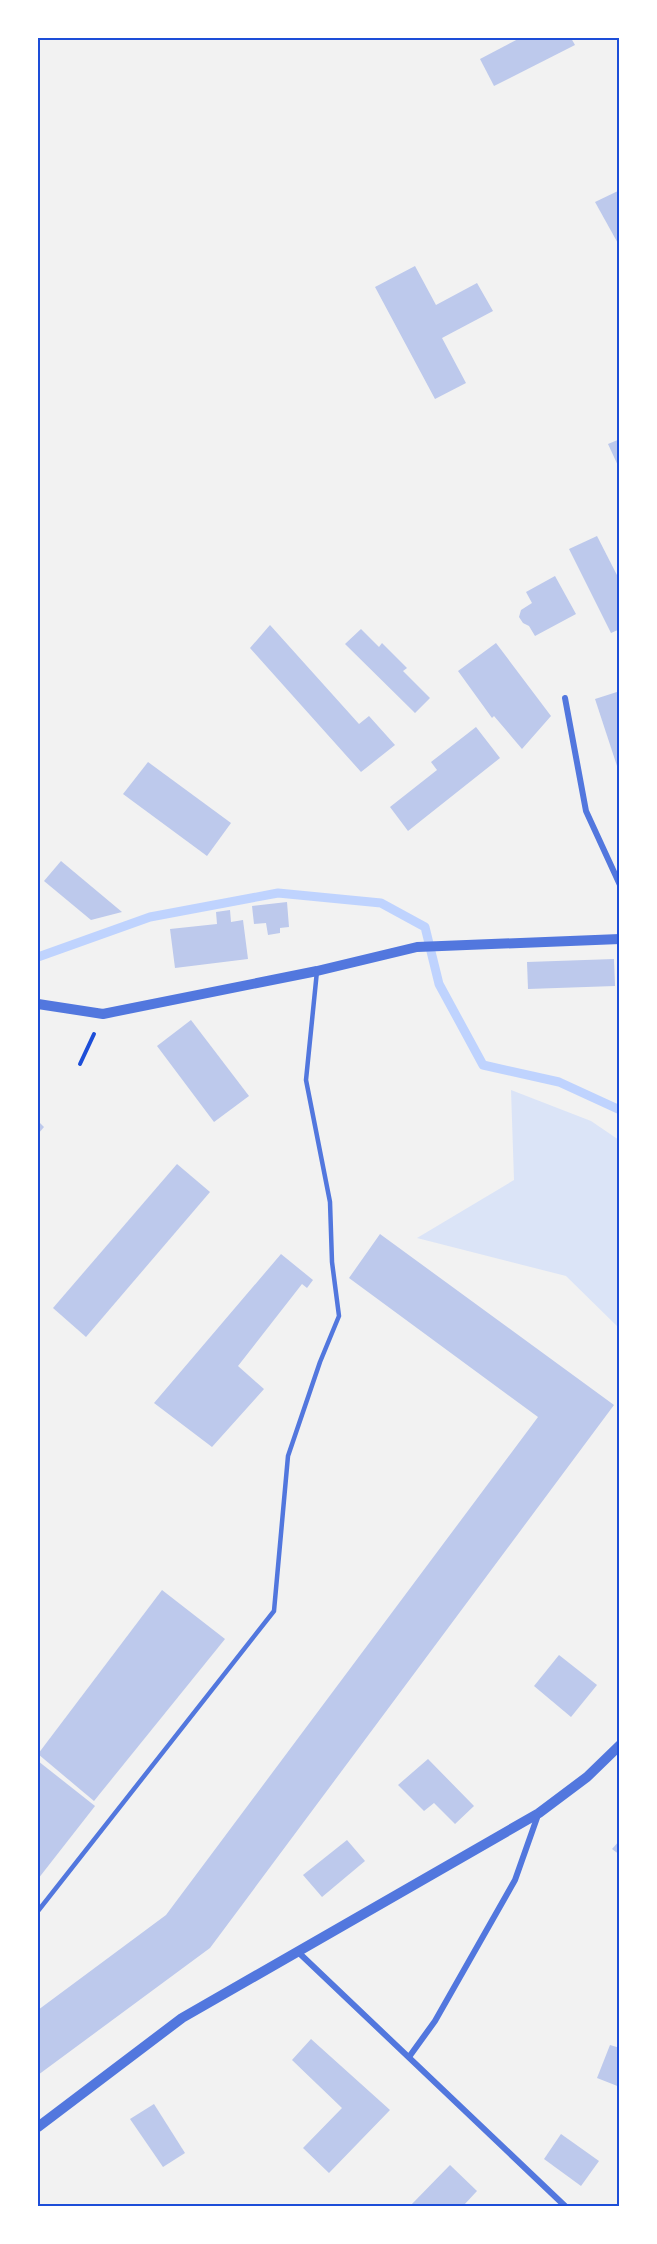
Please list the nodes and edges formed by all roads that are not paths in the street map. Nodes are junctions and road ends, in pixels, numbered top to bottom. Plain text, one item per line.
1 (565, 698) dead end
2 (620, 885) edge
3 (620, 939) edge
4 (317, 971) junction
5 (38, 1004) edge
6 (620, 1745) edge
7 (539, 1813) junction
8 (38, 1911) edge
9 (297, 1950) junction
10 (410, 2057) junction
11 (38, 2127) edge
12 (565, 2206) edge

1 - 2 street
3 - 4 street
4 - 5 street
4 - 8 lane
6 - 7 street
7 - 9 street
7 - 10 street
9 - 10 street
9 - 11 street
10 - 12 street

